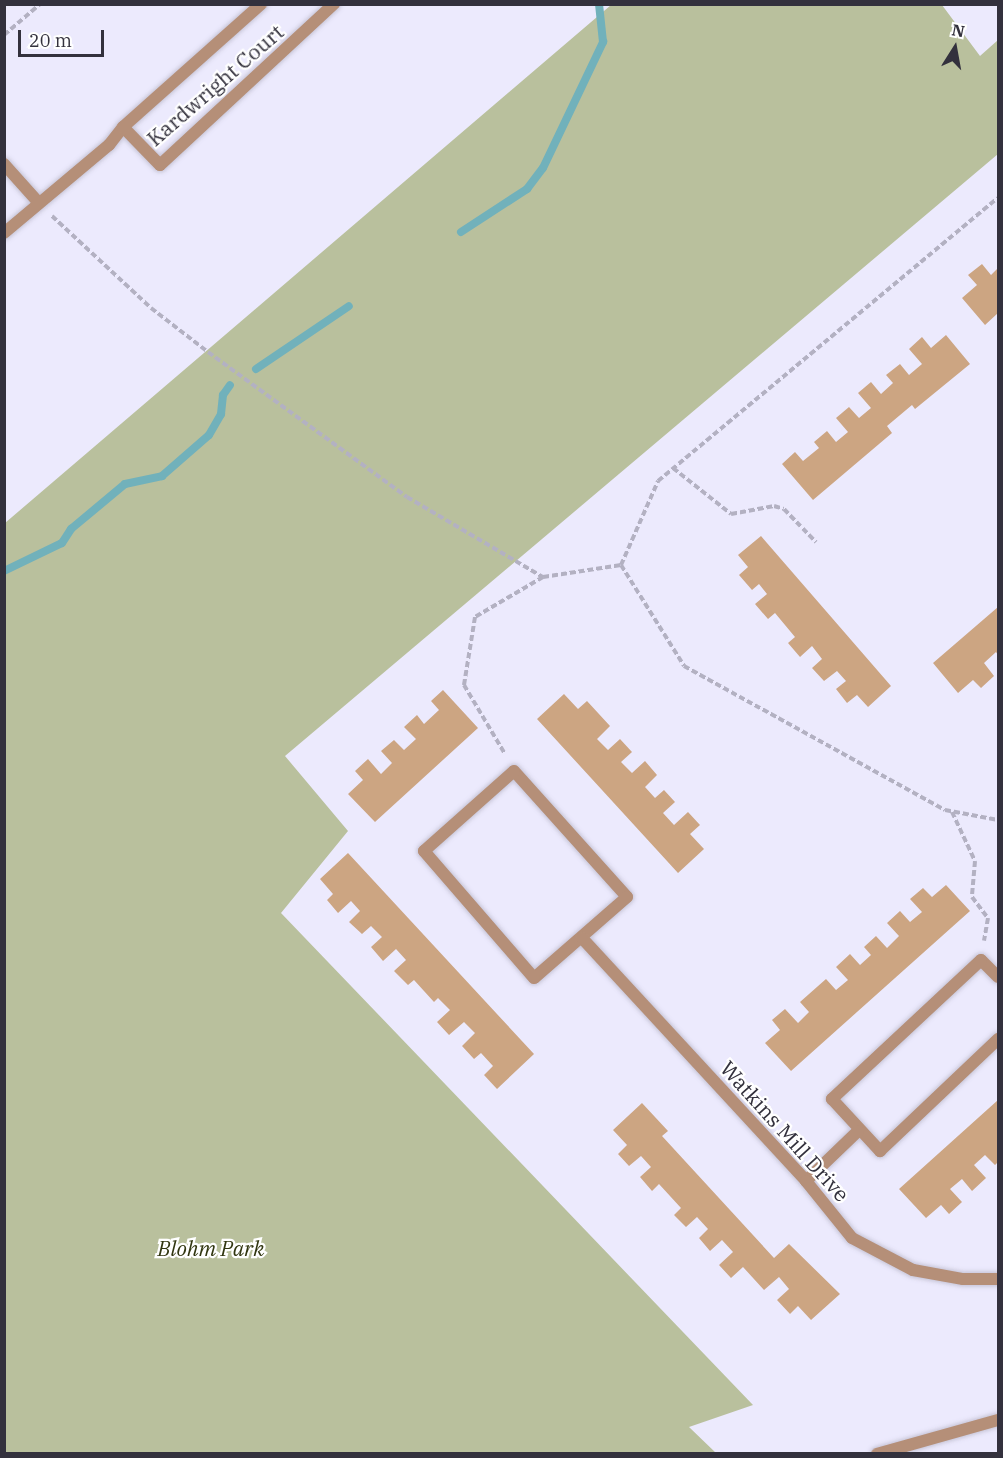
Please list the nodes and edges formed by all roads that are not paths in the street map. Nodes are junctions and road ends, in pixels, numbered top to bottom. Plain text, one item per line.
1 (261, 4) edge
2 (334, 4) edge
3 (123, 127) junction
4 (4, 164) edge
5 (39, 203) junction
6 (4, 233) edge
7 (582, 938) junction
8 (999, 978) edge
9 (999, 1039) edge
10 (858, 1131) junction
11 (806, 1181) junction
12 (999, 1279) edge
13 (999, 1420) edge
14 (878, 1454) edge

1 - 3 street, Kardwright Court
2 - 3 street, Kardwright Court
3 - 5 street, Kardwright Court
4 - 5 street
5 - 6 street, Kardwright Court
7 - 7 street
7 - 11 street, Watkins Mill Drive
8 - 10 street
9 - 10 street
10 - 11 street
11 - 12 street, Watkins Mill Drive
13 - 14 street

